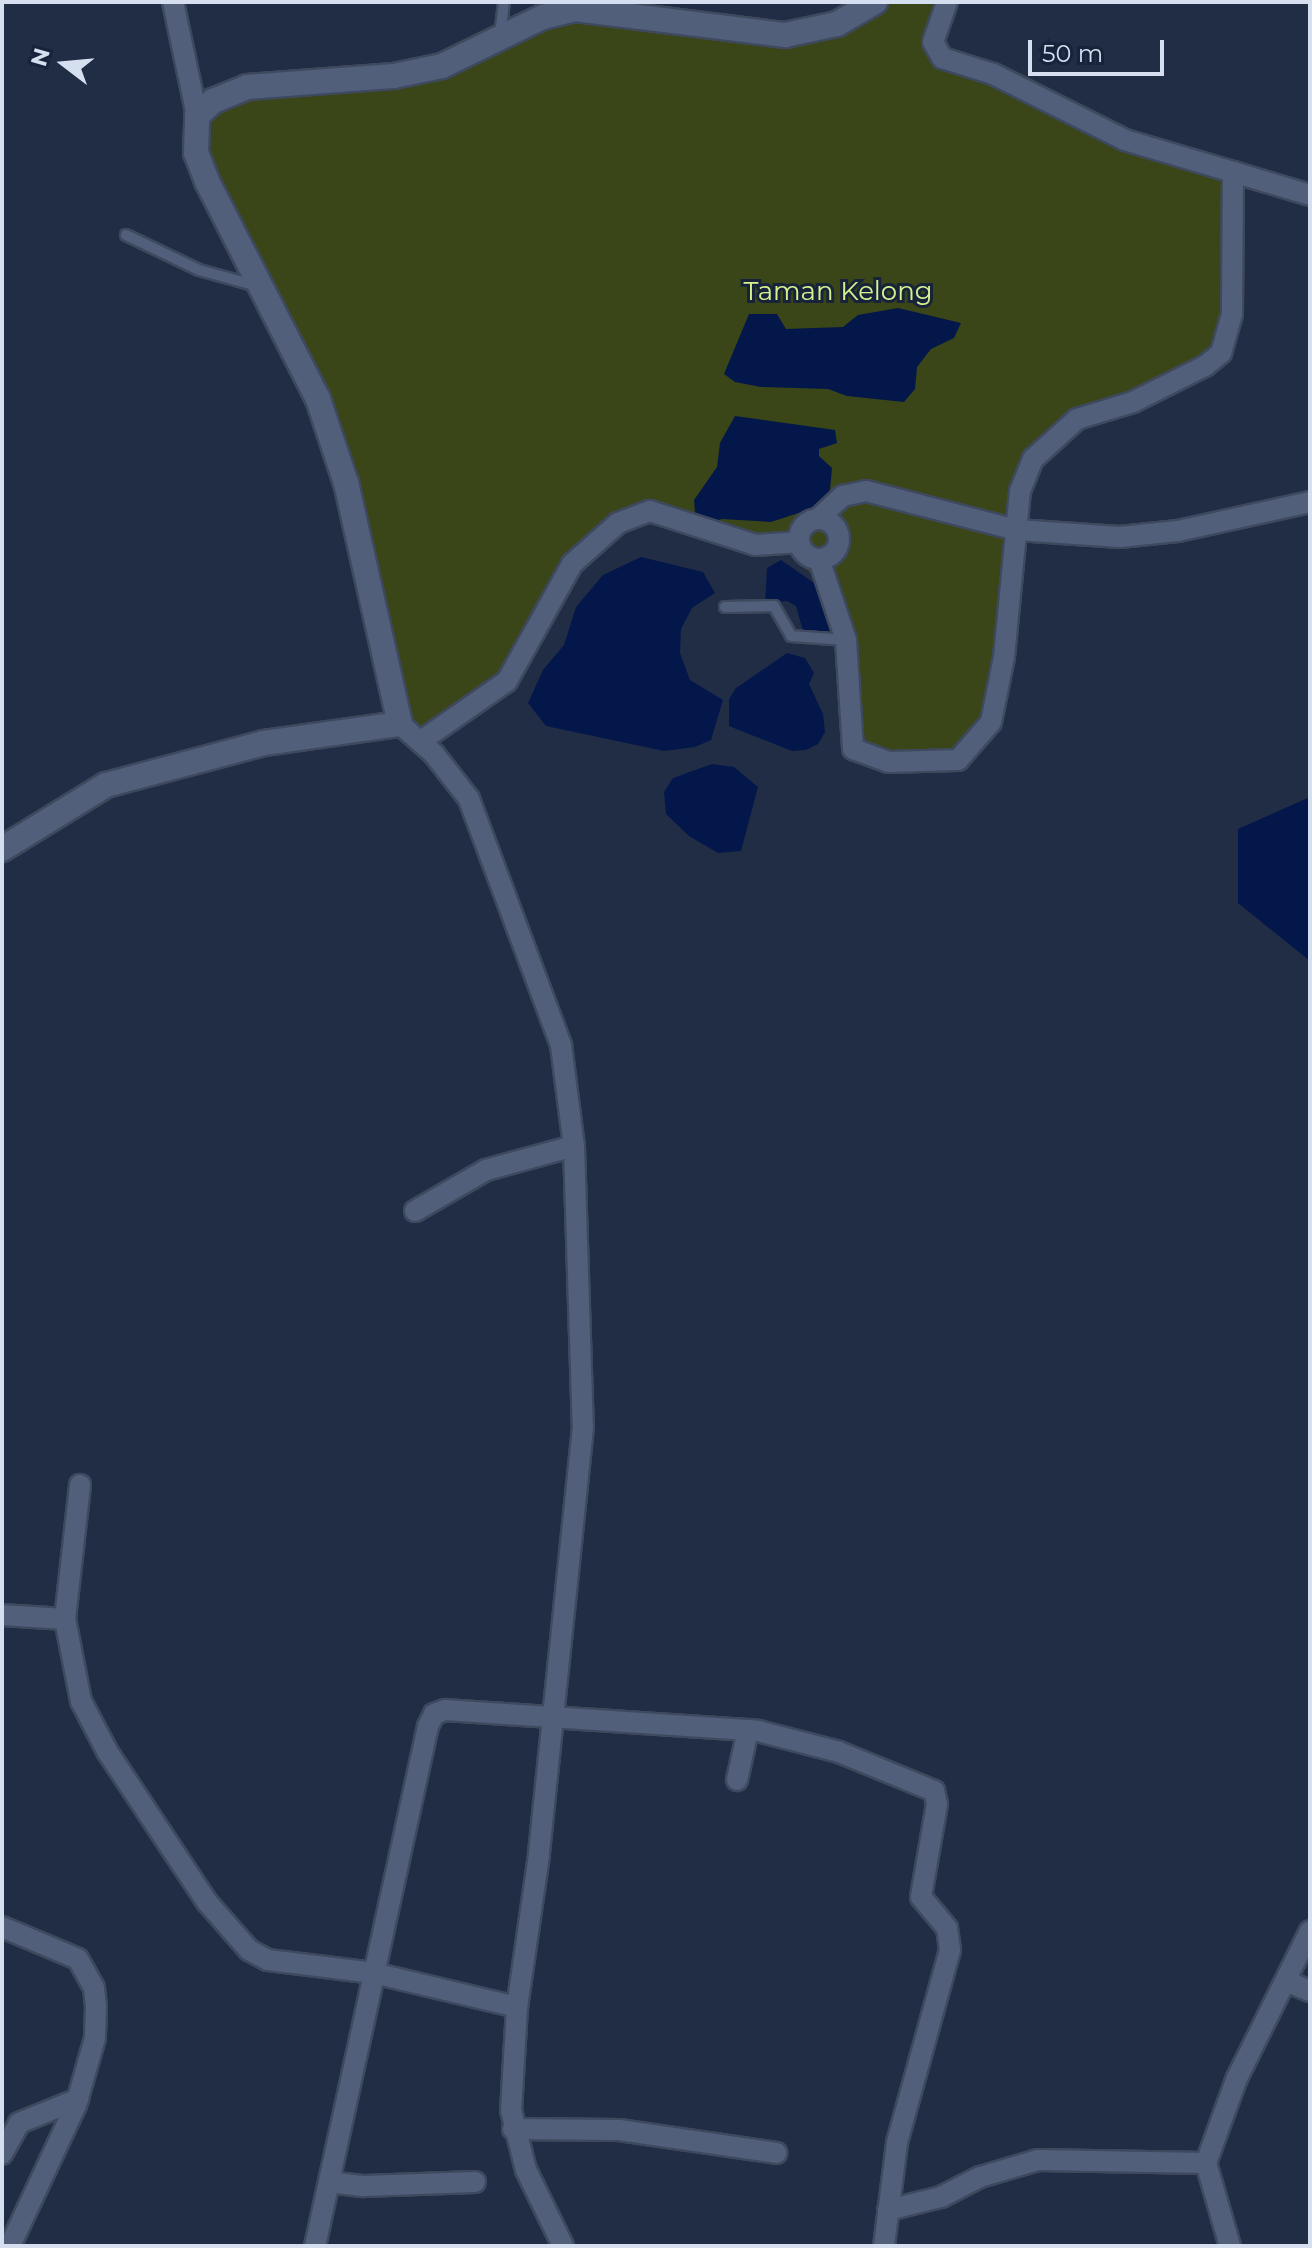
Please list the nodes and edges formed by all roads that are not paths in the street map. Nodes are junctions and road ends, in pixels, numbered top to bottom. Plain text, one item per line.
1 (173, 2) edge
2 (504, 2) edge
3 (875, 2) edge
4 (947, 2) edge
5 (499, 37) junction
6 (197, 116) junction
7 (1233, 172) junction
8 (1310, 195) edge
9 (126, 235) dead end
10 (259, 287) junction
11 (1310, 502) edge
12 (819, 518) junction
13 (1017, 530) junction
14 (799, 542) junction
15 (819, 559) junction
16 (725, 607) dead end
17 (846, 640) junction
18 (400, 724) junction
19 (421, 741) junction
20 (2, 849) edge
21 (574, 1146) junction
22 (415, 1211) dead end
23 (80, 1485) dead end
24 (2, 1615) edge
25 (65, 1619) junction
26 (555, 1716) junction
27 (748, 1730) junction
28 (737, 1780) dead end
29 (2, 1927) edge
30 (1310, 1931) edge
31 (374, 1973) junction
32 (1286, 1981) junction
33 (1310, 1991) edge
34 (517, 2007) junction
35 (78, 2099) junction
36 (513, 2129) junction
37 (776, 2153) dead end
38 (2, 2154) edge
39 (1206, 2163) junction
40 (329, 2182) junction
41 (475, 2182) dead end
42 (888, 2210) junction
43 (10, 2246) edge
44 (315, 2246) edge
45 (563, 2246) edge
46 (884, 2246) edge
47 (1230, 2246) edge

1 - 6 street
2 - 5 lane
3 - 5 main road
4 - 7 street
5 - 6 main road
6 - 10 main road
7 - 8 street
7 - 13 street
9 - 10 lane
10 - 18 main road
11 - 13 street
12 - 13 street
12 - 14 street
12 - 15 street
13 - 17 street
14 - 15 street
14 - 19 street
15 - 17 street
16 - 17 lane
18 - 19 street
18 - 20 main road
19 - 21 street
21 - 22 street
21 - 26 street
23 - 25 street
24 - 25 street
25 - 31 street
26 - 27 street
26 - 31 street
26 - 34 street
27 - 28 street
27 - 42 street
29 - 35 street
30 - 32 street
31 - 34 street
31 - 40 street
32 - 33 street
32 - 39 street
34 - 36 street
35 - 38 street
35 - 43 street
36 - 37 street
36 - 45 street
39 - 42 street
39 - 47 street
40 - 41 street
40 - 44 street
42 - 46 street

